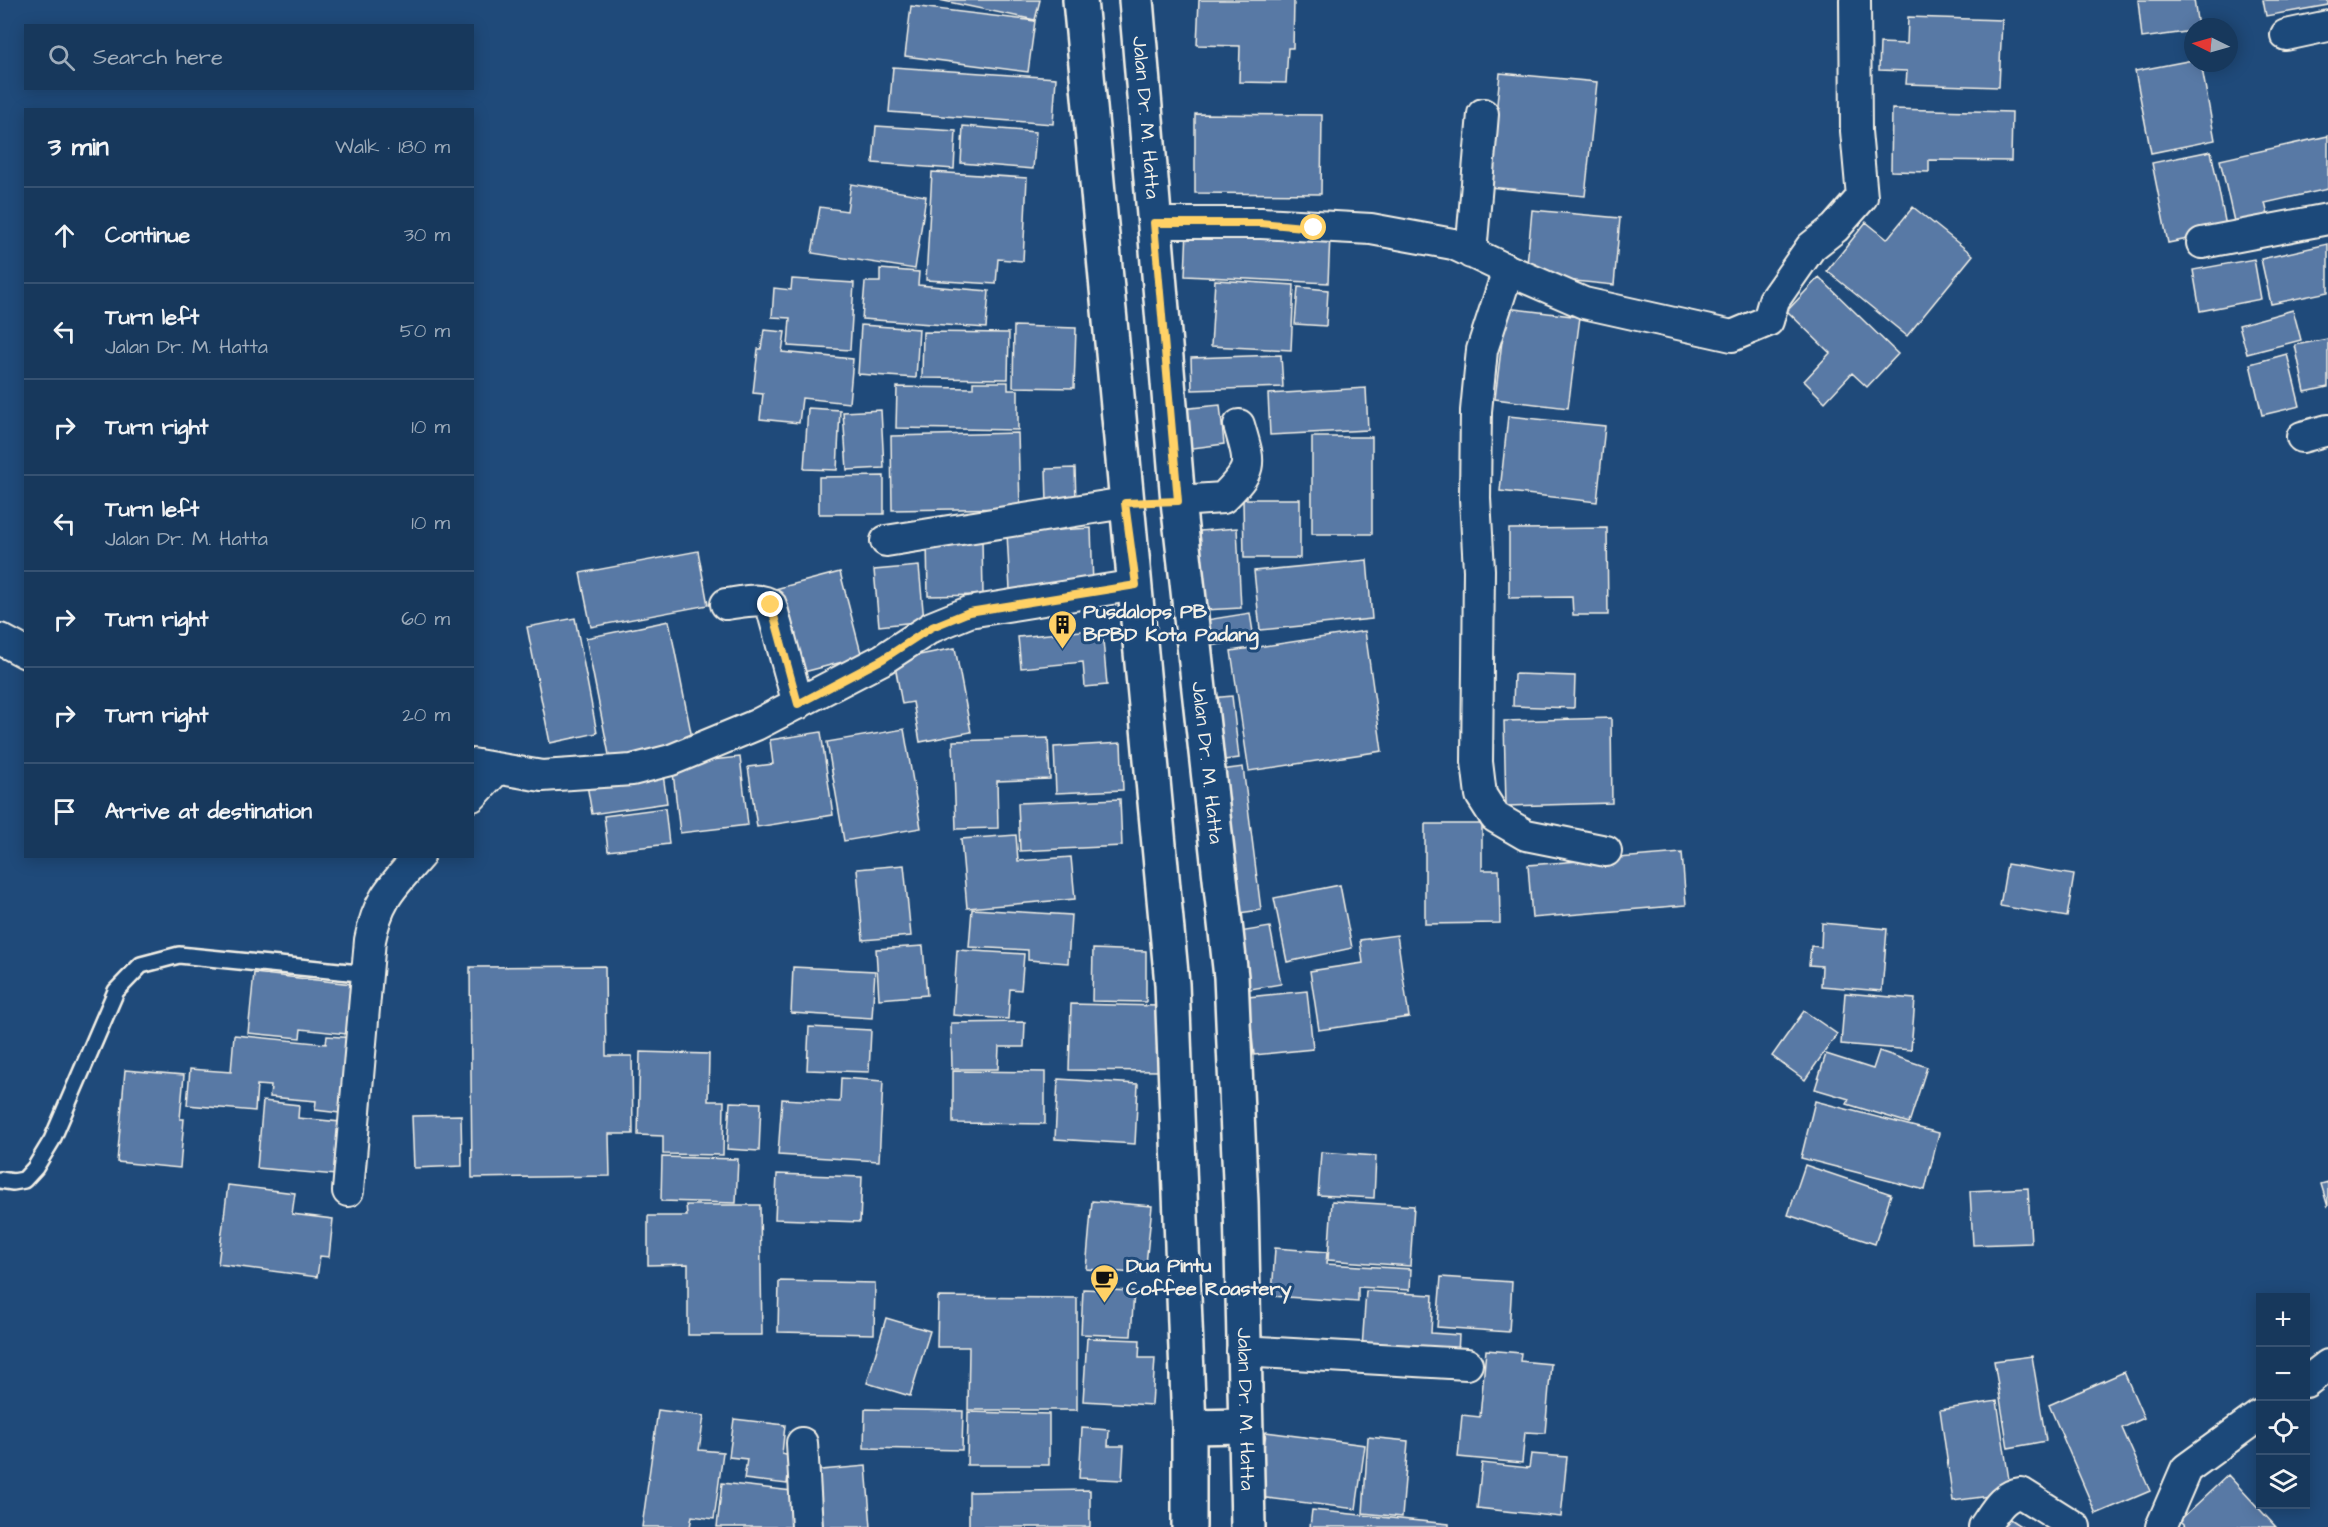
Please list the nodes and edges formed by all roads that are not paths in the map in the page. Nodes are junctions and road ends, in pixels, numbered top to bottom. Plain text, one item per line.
1 (1080, 0) edge
2 (1136, 0) edge
3 (1855, 0) edge
4 (2328, 26) edge
5 (2286, 35) dead end
6 (1483, 114) dead end
7 (2328, 219) edge
8 (1154, 223) junction
9 (2202, 243) dead end
10 (1471, 253) junction
11 (1508, 270) junction
12 (1239, 425) dead end
13 (1178, 501) junction
14 (1125, 503) junction
15 (886, 541) dead end
16 (1136, 585) junction
17 (726, 604) dead end
18 (0, 639) edge
19 (24, 652) edge
20 (798, 704) junction
21 (484, 767) edge
22 (474, 791) edge
23 (1606, 851) dead end
24 (416, 858) edge
25 (369, 974) junction
26 (0, 1180) edge
27 (348, 1191) dead end
28 (1242, 1351) junction
29 (1467, 1364) dead end
30 (2328, 1365) edge
31 (2310, 1379) edge
32 (2256, 1418) edge
33 (1189, 1426) junction
34 (1245, 1426) junction
35 (802, 1443) dead end
36 (807, 1527) edge
37 (1189, 1527) edge
38 (1248, 1527) edge
39 (1984, 1527) edge
40 (2075, 1527) edge
41 (2161, 1527) edge

1 - 14 main road
2 - 8 main road, Jalan Dr. M. Hatta
3 - 11 street
4 - 5 street
6 - 10 street
7 - 9 street
8 - 10 street
8 - 13 main road, Jalan Dr. M. Hatta
10 - 11 street
11 - 23 street
12 - 13 street
13 - 14 main road
13 - 28 main road, Jalan Dr. M. Hatta
14 - 15 street
14 - 16 main road
16 - 20 street
16 - 33 main road
17 - 20 street
18 - 19 street
20 - 21 street
21 - 22 street
24 - 25 street
25 - 26 lane
25 - 27 street
28 - 29 street
28 - 34 main road, Jalan Dr. M. Hatta
30 - 31 street
32 - 41 street
33 - 34 main road
33 - 37 main road
34 - 38 main road, Jalan Dr. M. Hatta
35 - 36 street
39 - 40 street

